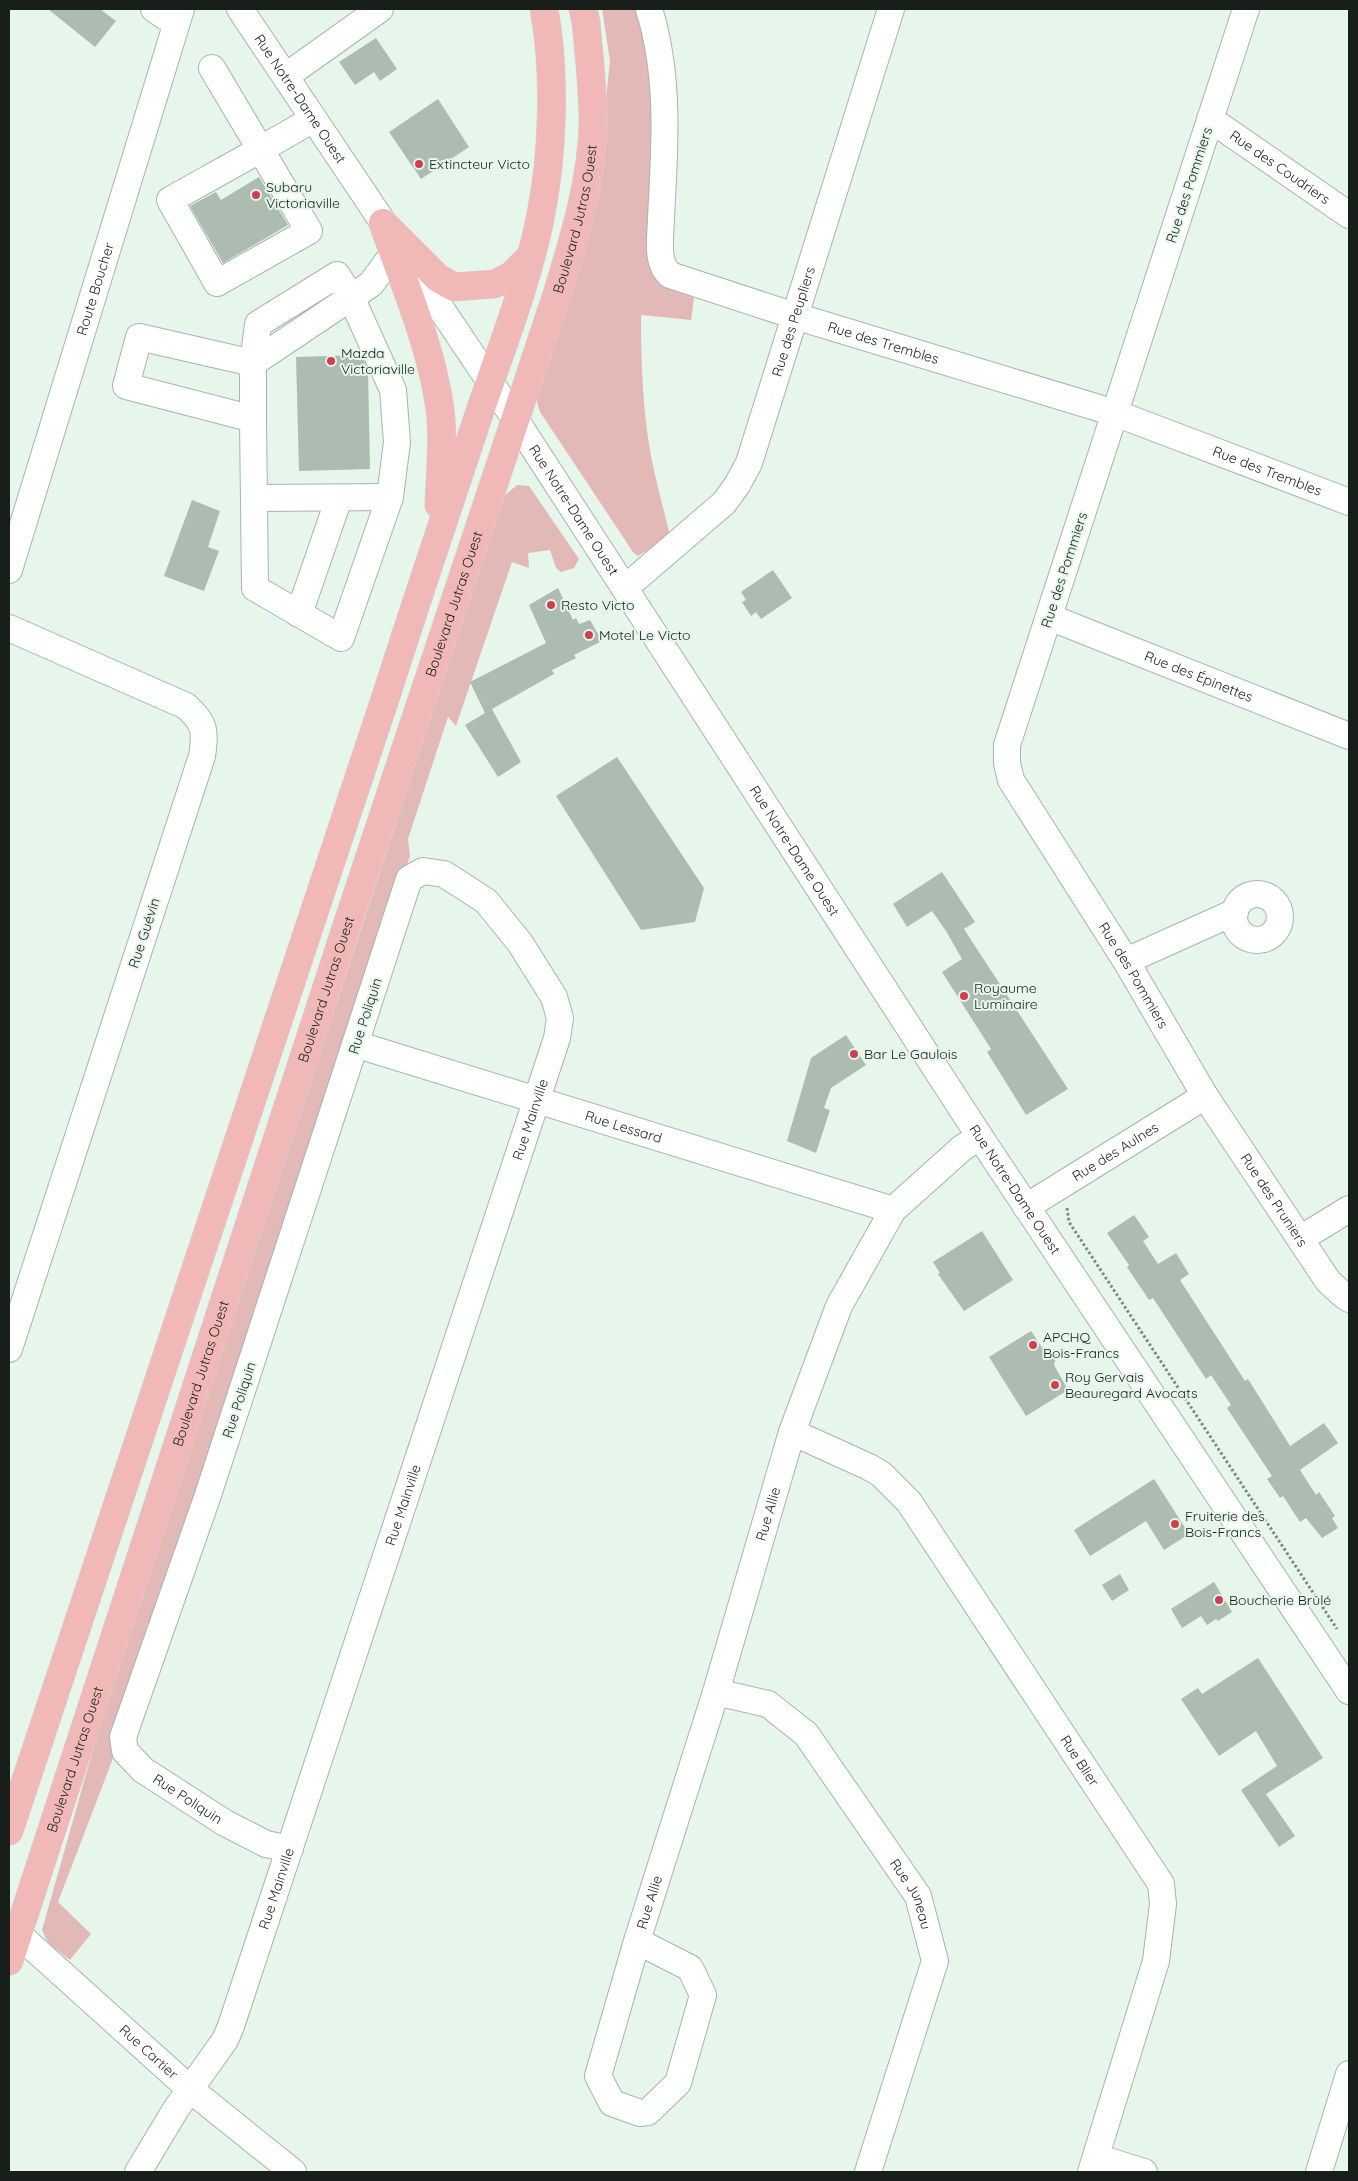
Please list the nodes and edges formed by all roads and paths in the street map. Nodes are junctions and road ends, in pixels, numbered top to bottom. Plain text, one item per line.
1 (154, 9) edge
2 (240, 9) edge
3 (380, 9) edge
4 (544, 9) edge
5 (583, 9) edge
6 (649, 9) edge
7 (891, 9) edge
8 (1246, 9) edge
9 (179, 16) edge
10 (212, 68) dead end
11 (286, 76) junction
12 (313, 119) junction
13 (1210, 119) junction
14 (261, 149) junction
15 (1349, 215) edge
16 (382, 223) junction
17 (394, 254) junction
18 (530, 256) junction
19 (351, 297) junction
20 (795, 316) junction
21 (253, 363) junction
22 (490, 382) junction
23 (1115, 413) junction
24 (253, 419) junction
25 (514, 419) junction
26 (254, 498) junction
27 (339, 498) junction
28 (390, 498) junction
29 (1349, 502) edge
30 (436, 543) junction
31 (9, 570) edge
32 (625, 588) junction
33 (299, 614) junction
34 (1049, 617) junction
35 (9, 628) edge
36 (1349, 736) edge
37 (423, 870) joint
38 (1235, 912) dead end
39 (1126, 961) junction
40 (355, 1044) junction
41 (1205, 1096) junction
42 (537, 1100) junction
43 (980, 1137) junction
44 (1067, 1205) dead end
45 (1026, 1207) junction
46 (1349, 1208) edge
47 (893, 1210) junction
48 (1300, 1239) junction
49 (1349, 1298) edge
50 (9, 1349) edge
51 (792, 1432) junction
52 (1339, 1633) dead end
53 (1349, 1691) edge
54 (716, 1692) junction
55 (9, 1832) edge
56 (290, 1849) junction
57 (13, 1930) edge
58 (637, 1941) junction
59 (9, 1961) edge
60 (1349, 2074) edge
61 (191, 2090) junction
62 (1094, 2165) edge
63 (138, 2172) edge
64 (293, 2172) edge
65 (868, 2172) edge
66 (1144, 2172) edge
67 (1319, 2172) edge

1 - 9 street
2 - 11 street, Rue Notre-Dame Ouest
3 - 11 street
4 - 18 main road
5 - 25 main road, Boulevard Jutras Ouest
6 - 20 street, Rue des Trembles
7 - 20 street, Rue des Peupliers
8 - 13 street, Rue des Pommiers
9 - 31 street, Route Boucher
10 - 14 street
11 - 12 street, Rue Notre-Dame Ouest
12 - 14 street
12 - 16 street, Rue Notre-Dame Ouest
13 - 15 street, Rue des Coudriers
13 - 23 street, Rue des Pommiers
14 - 14 street
16 - 17 main road
16 - 18 main road
16 - 22 street, Rue Notre-Dame Ouest
17 - 19 street
17 - 30 main road
18 - 22 main road
19 - 21 street
19 - 28 street
20 - 23 street, Rue des Trembles
20 - 32 street, Rue des Peupliers
21 - 24 street
21 - 24 street
22 - 25 street, Rue Notre-Dame Ouest
22 - 30 main road
23 - 29 street, Rue des Trembles
23 - 34 street, Rue des Pommiers
24 - 26 street
25 - 32 street, Rue Notre-Dame Ouest
25 - 57 main road, Boulevard Jutras Ouest
26 - 27 street
26 - 33 street
27 - 28 street
27 - 33 street
28 - 33 street
30 - 55 main road
32 - 43 street, Rue Notre-Dame Ouest
34 - 36 street, Rue des Épinettes
34 - 39 street, Rue des Pommiers
35 - 50 street, Rue Guévin
37 - 40 street, Rue Poliquin
37 - 42 street, Rue Mainville
38 - 39 street
39 - 41 street, Rue des Pommiers
40 - 42 street, Rue Lessard
40 - 56 street, Rue Poliquin
41 - 45 street, Rue des Aulnes
41 - 48 street, Rue des Pruniers
42 - 47 street, Rue Lessard
42 - 56 street, Rue Mainville
43 - 45 street, Rue Notre-Dame Ouest
43 - 47 street, Rue Allie
44 - 52 path, Rue Notre-Dame Ouest
45 - 53 street, Rue Notre-Dame Ouest
46 - 48 street
47 - 51 street, Rue Allie
48 - 49 street, Rue des Pruniers
51 - 54 street, Rue Allie
51 - 62 street, Rue Blier
54 - 58 street, Rue Allie
54 - 65 street, Rue Juneau
56 - 61 street, Rue Mainville
57 - 59 main road, Boulevard Jutras Ouest
57 - 61 street, Rue Cartier
58 - 58 street, Rue Allie
60 - 67 street
61 - 63 street, Rue Mainville
61 - 64 street, Rue Cartier
62 - 66 street

